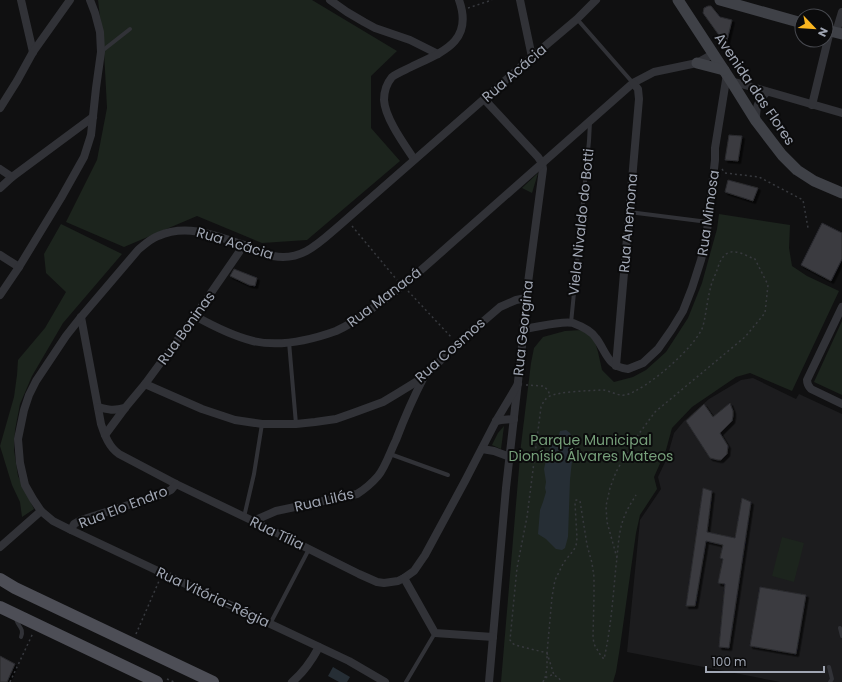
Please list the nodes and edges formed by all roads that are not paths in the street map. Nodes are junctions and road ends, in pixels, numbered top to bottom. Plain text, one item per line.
1 (21, 0) edge
2 (70, 0) edge
3 (90, 0) edge
4 (330, 0) edge
5 (459, 0) edge
6 (520, 0) edge
7 (596, 0) edge
8 (678, 0) edge
9 (688, 0) edge
10 (720, 0) edge
11 (842, 12) edge
12 (576, 19) junction
13 (691, 19) junction
14 (794, 21) edge
15 (130, 29) dead end
16 (834, 32) edge
17 (706, 43) junction
18 (829, 48) edge
19 (33, 52) junction
20 (101, 52) junction
21 (438, 54) junction
22 (713, 54) junction
23 (532, 57) junction
24 (697, 63) junction
25 (727, 75) junction
26 (633, 83) junction
27 (767, 92) junction
28 (484, 99) junction
29 (812, 105) junction
30 (0, 108) edge
31 (842, 113) edge
32 (93, 117) junction
33 (590, 121) junction
34 (756, 121) junction
35 (414, 159) junction
36 (542, 163) junction
37 (0, 169) edge
38 (12, 177) junction
39 (0, 188) edge
40 (842, 193) edge
41 (629, 212) junction
42 (709, 222) junction
43 (244, 245) junction
44 (0, 255) edge
45 (19, 267) junction
46 (0, 295) edge
47 (526, 298) junction
48 (842, 307) edge
49 (195, 316) junction
50 (81, 317) junction
51 (571, 323) junction
52 (523, 329) junction
53 (289, 342) junction
54 (616, 366) junction
55 (424, 376) junction
56 (145, 384) junction
57 (518, 384) junction
58 (842, 404) edge
59 (98, 407) junction
60 (125, 408) junction
61 (514, 419) junction
62 (496, 421) junction
63 (262, 424) junction
64 (296, 424) junction
65 (105, 435) junction
66 (482, 449) junction
67 (390, 454) junction
68 (510, 457) junction
69 (448, 475) dead end
70 (176, 484) junction
71 (42, 511) junction
72 (244, 517) junction
73 (253, 521) junction
74 (71, 530) junction
75 (0, 548) edge
76 (309, 549) junction
77 (404, 578) junction
78 (0, 579) edge
79 (0, 607) edge
80 (16, 615) junction
81 (270, 624) junction
82 (840, 628) dead end
83 (435, 633) junction
84 (842, 636) edge
85 (21, 637) dead end
86 (493, 637) junction
87 (319, 648) junction
88 (829, 667) dead end
89 (157, 682) edge
90 (214, 682) edge
91 (292, 682) edge
92 (385, 682) edge
93 (406, 682) edge
94 (489, 682) edge
95 (830, 682) edge

1 - 19 street
2 - 19 street
3 - 20 street
4 - 21 street
5 - 21 street
6 - 23 street
7 - 12 street, Rua Acácia
8 - 13 main road, Avenida das Flores
9 - 13 main road, Avenida das Flores
10 - 14 main road
11 - 16 street
12 - 23 street, Rua Acácia
12 - 26 lane
13 - 17 main road, Avenida das Flores
15 - 20 lane
17 - 22 main road, Avenida das Flores
17 - 24 street
18 - 29 street
19 - 30 street
20 - 32 street
21 - 35 street
22 - 24 street
22 - 25 main road, Avenida das Flores
23 - 28 street, Rua Acácia
24 - 25 main road
24 - 26 street
25 - 27 street
25 - 34 main road, Avenida das Flores
25 - 42 street, Rua Mimosa
26 - 33 street
26 - 41 street, Rua Anemona
27 - 29 street
27 - 34 street
28 - 35 street, Rua Acácia
28 - 36 street
29 - 31 street
32 - 38 street
32 - 45 street
33 - 36 street
33 - 51 lane, Viela Nivaldo do Botti
34 - 40 main road, Avenida das Flores
35 - 43 street, Rua Acácia
36 - 47 street, Rua Georgina
36 - 53 street, Rua Manacá
37 - 38 street
38 - 39 street
41 - 42 lane
41 - 54 street, Rua Anemona
42 - 54 street, Rua Mimosa
43 - 49 street, Rua Boninas
43 - 50 street, Rua Acácia
44 - 45 street
45 - 46 street
47 - 52 street, Rua Georgina
47 - 55 street, Rua Cosmos
48 - 58 street
49 - 53 street, Rua Manacá
49 - 56 street, Rua Boninas
50 - 59 street, Rua Tília
50 - 71 street, Rua Acácia
51 - 52 street
51 - 54 street
52 - 57 street, Rua Georgina
53 - 64 lane
55 - 64 street, Rua Cosmos
55 - 67 street, Rua Lilás
56 - 60 street, Rua Boninas
56 - 63 street, Rua Cosmos
57 - 61 street, Rua Georgina
57 - 62 street, Rua Tília
59 - 60 street
59 - 65 street, Rua Tília
60 - 65 street, Rua Boninas
61 - 62 street
61 - 68 street, Rua Georgina
62 - 66 street, Rua Tília
63 - 64 street, Rua Cosmos
63 - 72 lane
65 - 70 street, Rua Tília
66 - 68 street
66 - 77 street, Rua Tília
67 - 69 lane
67 - 73 street, Rua Lilás
68 - 86 street, Rua Georgina
70 - 72 street, Rua Tília
70 - 74 street, Rua Elo Endro
71 - 74 street, Rua Vitória-Régia
71 - 75 street
72 - 73 street, Rua Tília
73 - 76 street, Rua Tília
74 - 81 street, Rua Vitória-Régia
76 - 77 street, Rua Tília
76 - 81 lane
77 - 83 street
78 - 90 main road
79 - 80 main road
80 - 85 lane
80 - 89 main road
81 - 87 street, Rua Vitória-Régia
82 - 84 lane
83 - 86 street
83 - 93 lane
86 - 94 street, Rua Georgina
87 - 91 street
87 - 92 street, Rua Vitória-Régia
88 - 95 lane

